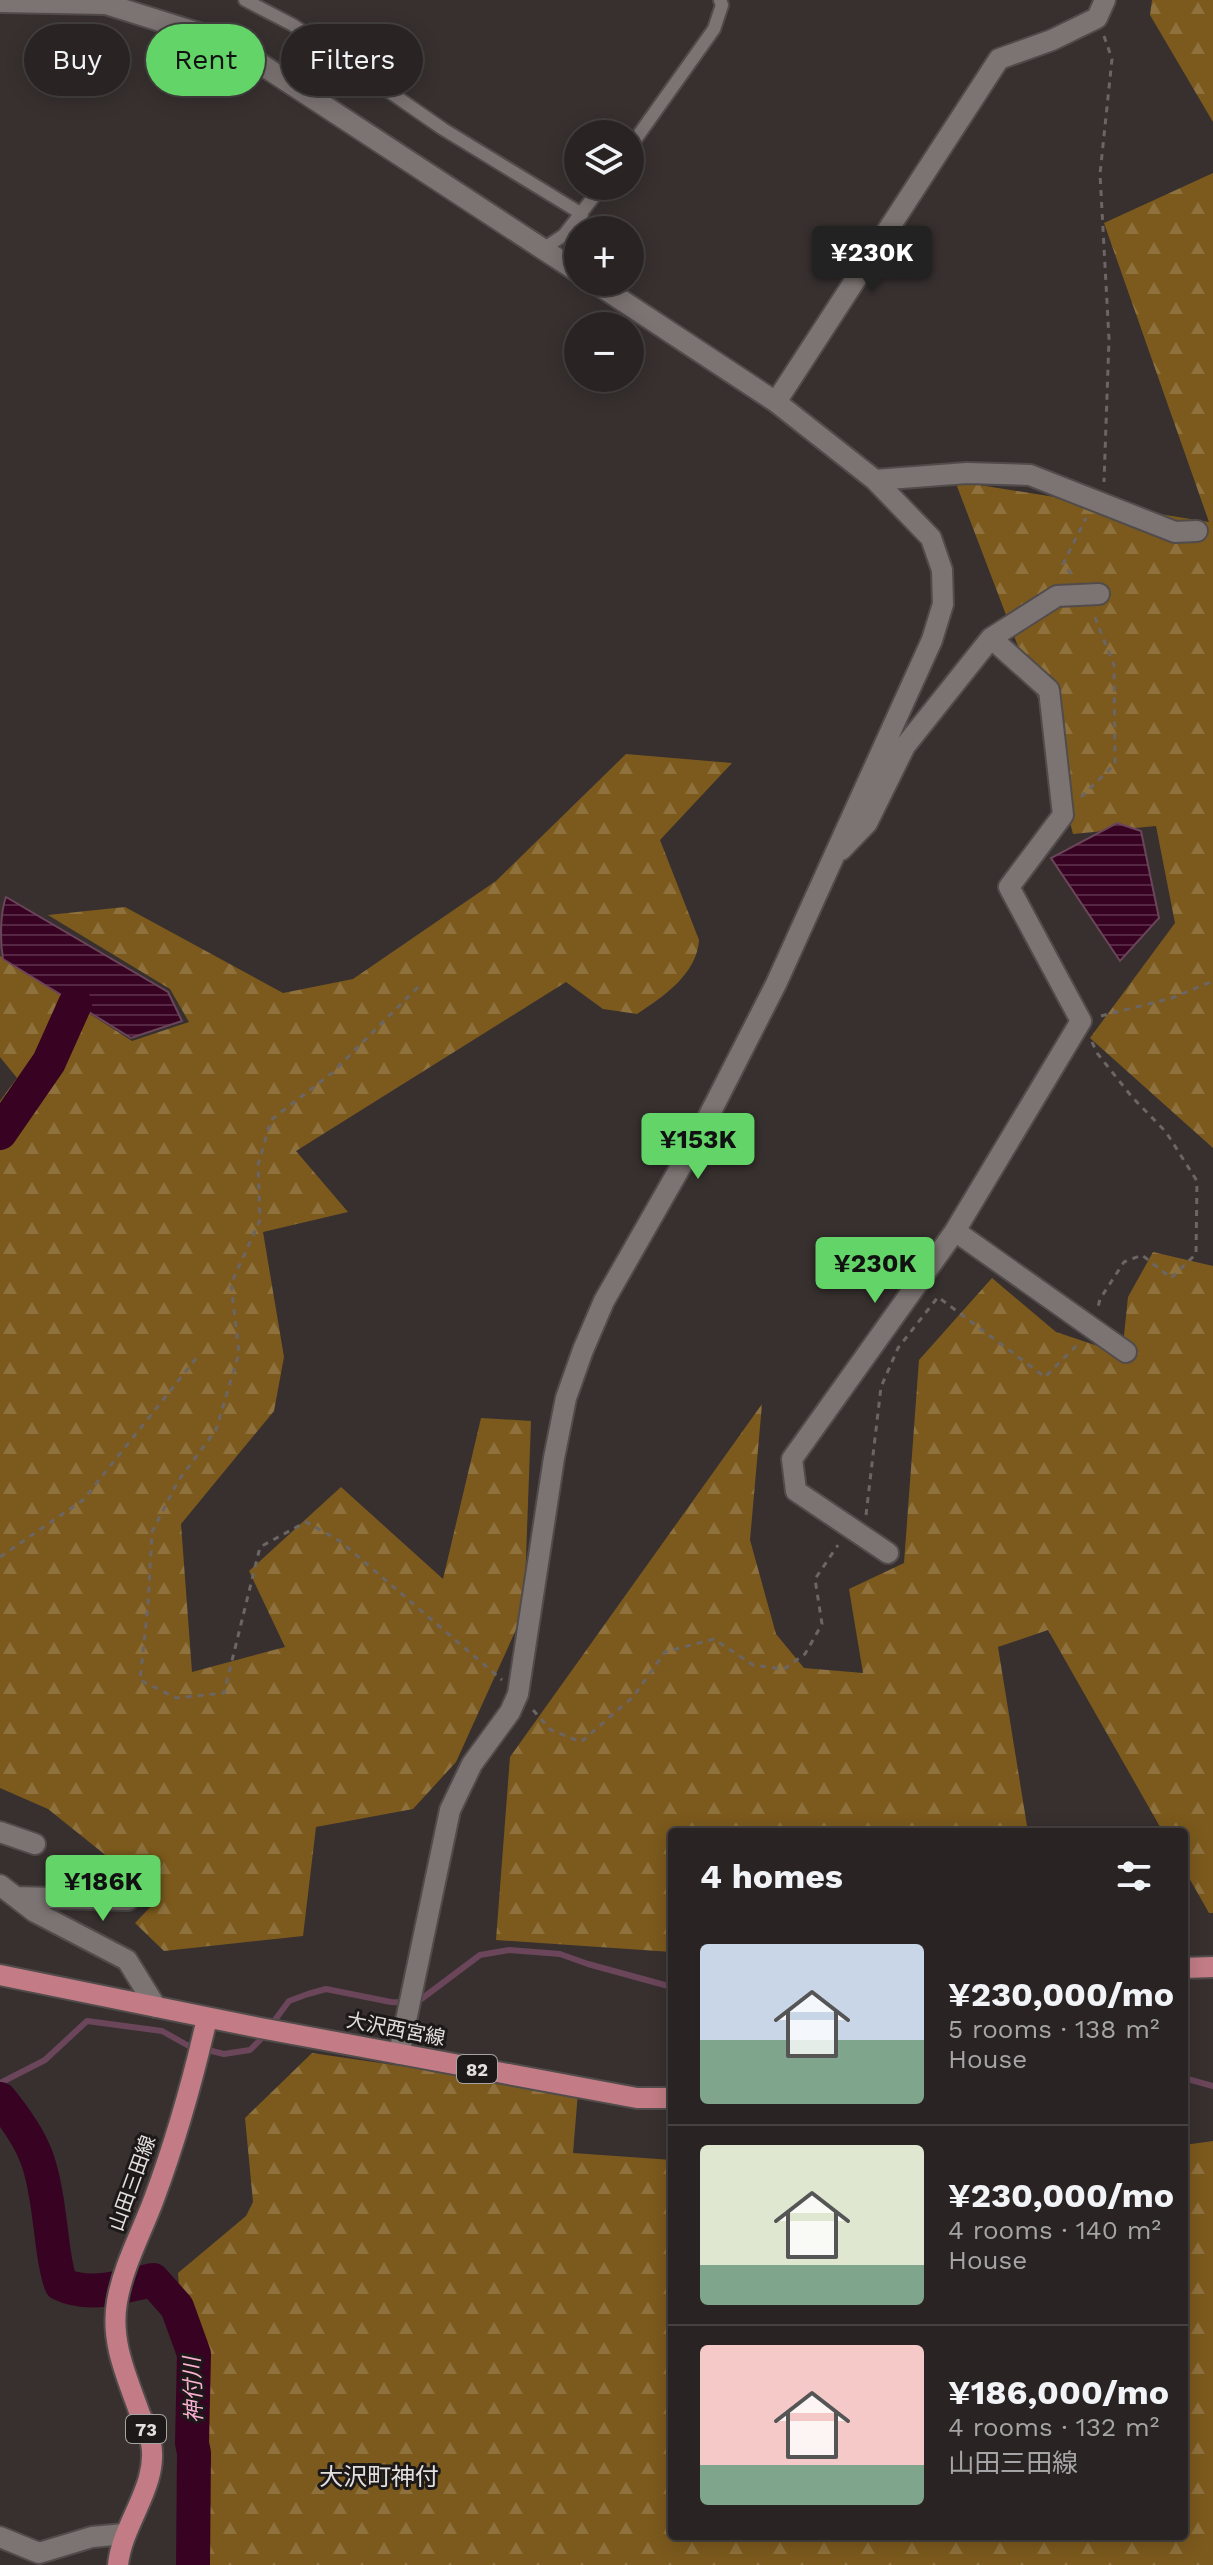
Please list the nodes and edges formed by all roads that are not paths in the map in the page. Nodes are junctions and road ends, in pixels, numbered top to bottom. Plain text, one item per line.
1 (245, 0) edge
2 (720, 0) edge
3 (0, 2) edge
4 (1101, 9) edge
5 (644, 127) edge
6 (592, 200) edge
7 (582, 214) junction
8 (543, 249) junction
9 (564, 263) edge
10 (615, 296) edge
11 (776, 402) junction
12 (875, 480) junction
13 (1197, 531) dead end
14 (1093, 594) road end
15 (991, 638) junction
16 (830, 862) junction
17 (955, 1231) junction
18 (1126, 1352) dead end
19 (888, 1553) dead end
20 (0, 1832) edge
21 (35, 1844) dead end
22 (8, 1891) edge
23 (128, 1900) dead end
24 (1213, 1967) edge
25 (1188, 1968) edge
26 (0, 1975) edge
27 (156, 2007) junction
28 (207, 2018) junction
29 (399, 2054) junction
30 (668, 2098) edge
31 (124, 2534) junction
32 (0, 2537) edge
33 (118, 2565) edge

1 - 7 lane
2 - 5 lane
3 - 8 street
4 - 11 street
6 - 7 lane
7 - 8 lane
8 - 9 street
10 - 11 street
11 - 12 street
12 - 13 street
12 - 16 street
14 - 15 street
15 - 16 street
15 - 17 street
16 - 29 street
17 - 18 street
17 - 19 street
20 - 21 street
22 - 23 street
22 - 27 street
24 - 25 main road
26 - 27 main road
27 - 28 main road
28 - 29 main road, 大沢西宮線 / 82
28 - 31 main road, 山田三田線 / 73
29 - 30 main road, 大沢西宮線 / 82
31 - 32 street
31 - 33 main road, 山田三田線 / 73

